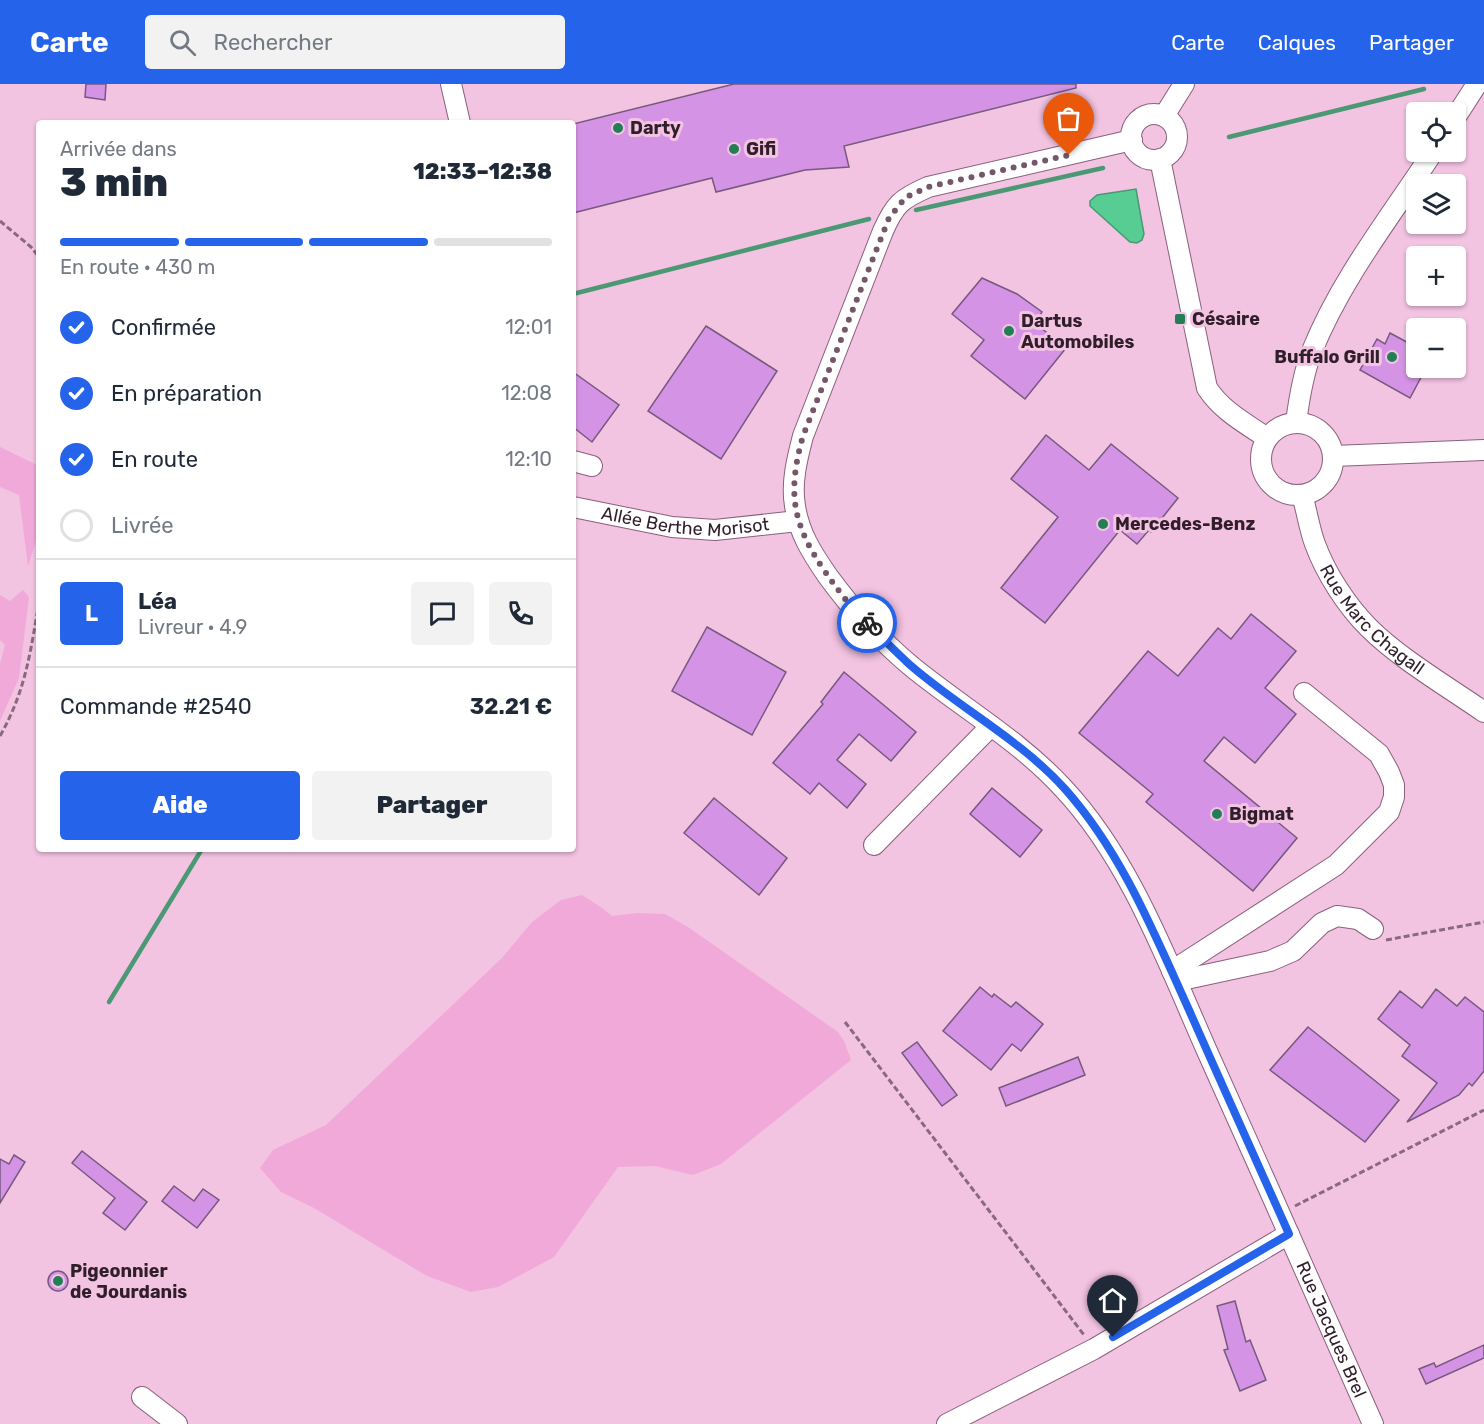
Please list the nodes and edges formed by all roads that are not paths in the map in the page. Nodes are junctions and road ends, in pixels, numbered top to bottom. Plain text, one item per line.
1 (451, 84) edge
2 (1184, 84) edge
3 (1478, 88) edge
4 (1466, 104) edge
5 (1164, 116) junction
6 (459, 120) edge
7 (1132, 140) junction
8 (1160, 159) junction
9 (1426, 162) edge
10 (1296, 423) junction
11 (1267, 438) junction
12 (1484, 450) edge
13 (1333, 456) junction
14 (1302, 495) junction
15 (576, 508) edge
16 (798, 521) junction
17 (1304, 693) dead end
18 (1484, 712) edge
19 (991, 726) junction
20 (874, 845) dead end
21 (1377, 935) road end
22 (1174, 976) junction
23 (1289, 1234) junction
24 (142, 1397) dead end
25 (177, 1424) edge
26 (947, 1424) edge
27 (1373, 1424) edge

1 - 6 street
2 - 5 street
3 - 4 street
5 - 7 street
5 - 8 street
7 - 8 street
7 - 16 street, Rue Jacques Brel
8 - 11 street
9 - 10 street
10 - 11 street
10 - 13 street
11 - 14 street
12 - 13 street
13 - 14 street
14 - 18 street, Rue Marc Chagall
15 - 16 street, Allée Berthe Morisot
16 - 19 street, Rue Jacques Brel
17 - 22 street
19 - 20 street
19 - 22 street, Rue Jacques Brel
21 - 22 street
22 - 23 street, Rue Jacques Brel
23 - 26 street
23 - 27 street, Rue Jacques Brel
24 - 25 street

